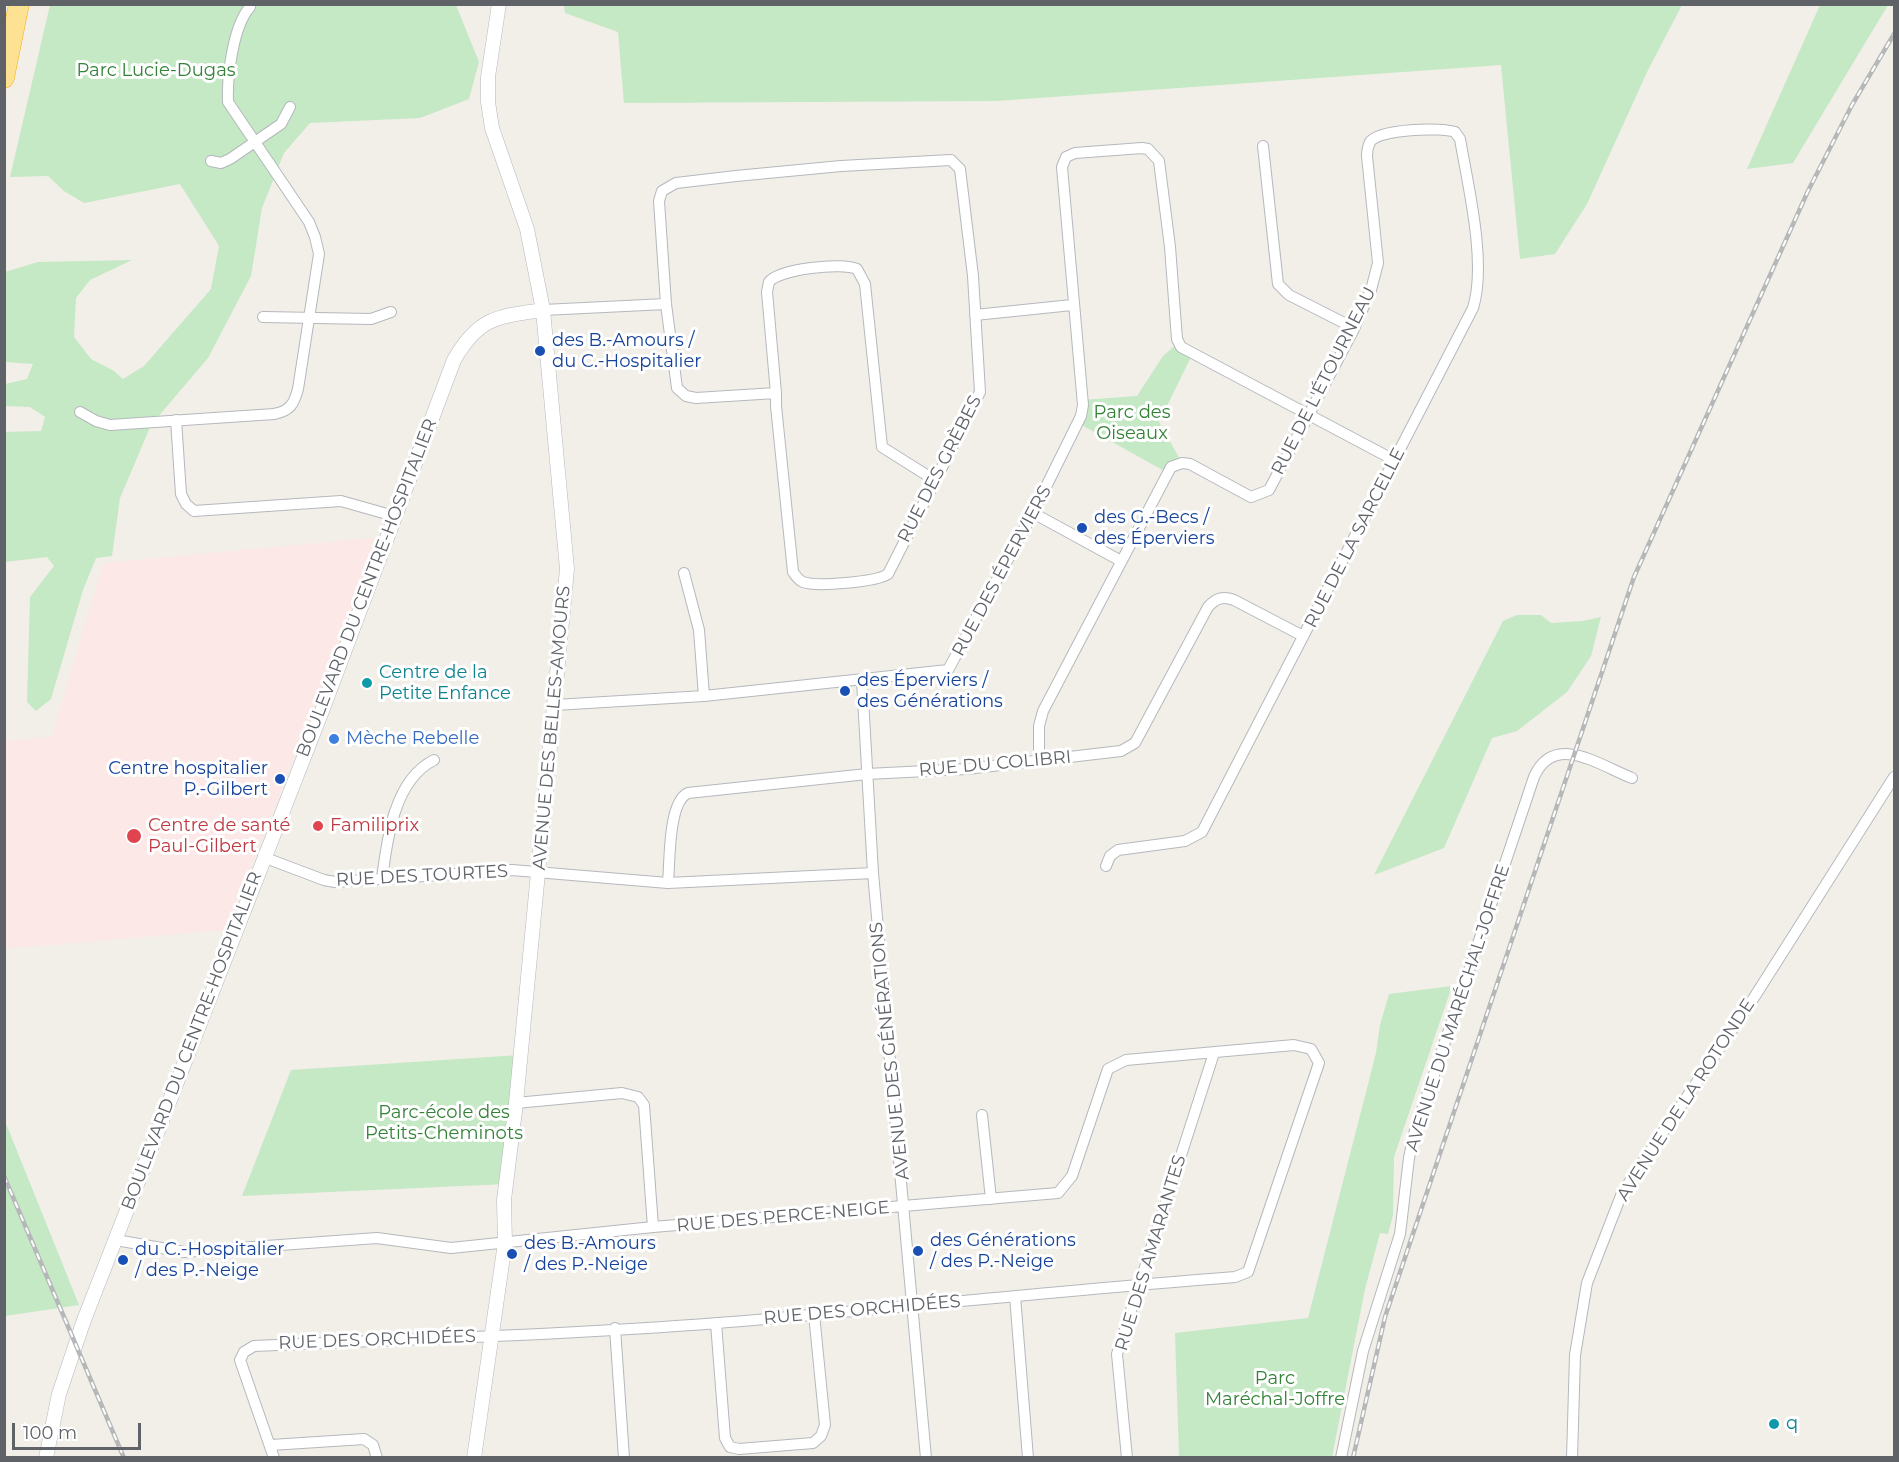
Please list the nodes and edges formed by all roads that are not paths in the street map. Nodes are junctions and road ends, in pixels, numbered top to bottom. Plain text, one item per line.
1 (12, 4) edge
2 (19, 4) edge
3 (499, 4) edge
4 (250, 8) dead end
5 (4, 36) edge
6 (4, 78) edge
7 (290, 107) dead end
8 (1455, 132) joint
9 (255, 142) junction
10 (1263, 146) dead end
11 (211, 161) dead end
12 (666, 304) junction
13 (1072, 306) junction
14 (543, 310) junction
15 (391, 312) dead end
16 (975, 315) junction
17 (263, 317) dead end
18 (309, 318) junction
19 (1354, 328) junction
20 (776, 393) junction
21 (80, 412) dead end
22 (1308, 415) junction
23 (176, 420) junction
24 (1394, 460) junction
25 (936, 481) junction
26 (1033, 513) junction
27 (394, 516) junction
28 (1121, 561) junction
29 (684, 573) dead end
30 (1303, 636) junction
31 (862, 681) junction
32 (704, 696) junction
33 (555, 705) junction
34 (434, 760) dead end
35 (1039, 761) junction
36 (867, 774) junction
37 (1894, 777) edge
38 (1632, 778) dead end
39 (263, 857) junction
40 (1106, 866) dead end
41 (539, 871) junction
42 (873, 873) junction
43 (382, 879) junction
44 (668, 883) junction
45 (1214, 1053) junction
46 (1319, 1063) joint
47 (516, 1103) junction
48 (982, 1115) dead end
49 (991, 1198) junction
50 (905, 1207) junction
51 (653, 1227) junction
52 (116, 1240) junction
53 (505, 1243) junction
54 (1141, 1282) junction
55 (1015, 1296) junction
56 (914, 1307) junction
57 (814, 1314) junction
58 (716, 1323) junction
59 (615, 1328) junction
60 (491, 1335) junction
61 (270, 1445) junction
62 (46, 1458) edge
63 (274, 1458) edge
64 (377, 1458) edge
65 (474, 1458) edge
66 (624, 1458) edge
67 (926, 1458) edge
68 (1028, 1458) edge
69 (1127, 1458) edge
70 (1341, 1458) edge
71 (1572, 1458) edge

1 - 5 highway
2 - 6 highway
3 - 14 street, AVENUE DES BELLES-AMOURS
4 - 9 street
7 - 9 street
8 - 19 street, RUE DE L'ÉTOURNEAU
8 - 24 street, RUE DE LA SARCELLE
9 - 11 street
9 - 18 street
10 - 19 street
12 - 14 street
12 - 16 street, RUE DES GRÈBES
12 - 20 street, RUE DES GRÈBES
13 - 16 street
13 - 22 street, RUE DES ÉPERVIERS
13 - 26 street, RUE DES ÉPERVIERS
14 - 27 street, BOULEVARD DU CENTRE-HOSPITALIER
14 - 33 street, AVENUE DES BELLES-AMOURS
15 - 18 street
16 - 25 street, RUE DES GRÈBES
17 - 18 street
18 - 23 street
19 - 22 street, RUE DE L'ÉTOURNEAU
20 - 25 street, RUE DES GRÈBES
20 - 25 street
21 - 23 street
22 - 24 street
22 - 28 street, RUE DE L'ÉTOURNEAU
23 - 27 street
24 - 30 street, RUE DE LA SARCELLE
26 - 28 street
26 - 31 street, RUE DES ÉPERVIERS
27 - 39 street, BOULEVARD DU CENTRE-HOSPITALIER
28 - 35 street, RUE DE L'ÉTOURNEAU
29 - 32 street
30 - 35 street, RUE DU COLIBRI
30 - 40 street, RUE DE LA SARCELLE
31 - 32 street, RUE DES ÉPERVIERS
31 - 36 street, AVENUE DES GÉNÉRATIONS
32 - 33 street, RUE DES ÉPERVIERS
33 - 41 street, AVENUE DES BELLES-AMOURS
34 - 43 street
35 - 36 street, RUE DU COLIBRI
36 - 42 street, AVENUE DES GÉNÉRATIONS
36 - 44 street, RUE DU COLIBRI
37 - 71 street, AVENUE DE LA ROTONDE
38 - 70 street, AVENUE DU MARÉCHAL-JOFFRE
39 - 43 street, RUE DES TOURTES
39 - 52 street, BOULEVARD DU CENTRE-HOSPITALIER
41 - 43 street, RUE DES TOURTES
41 - 44 street, RUE DES TOURTES
41 - 47 street, AVENUE DES BELLES-AMOURS
42 - 44 street, RUE DES TOURTES
42 - 50 street, AVENUE DES GÉNÉRATIONS
45 - 46 street, RUE DES PERCE-NEIGE
45 - 49 street, RUE DES PERCE-NEIGE
45 - 54 street, RUE DES AMARANTES
46 - 54 street, RUE DES ORCHIDÉES
47 - 51 street
47 - 53 street, AVENUE DES BELLES-AMOURS
48 - 49 street
49 - 50 street, RUE DES PERCE-NEIGE
50 - 51 street, RUE DES PERCE-NEIGE
50 - 56 street, AVENUE DES GÉNÉRATIONS
51 - 53 street, RUE DES PERCE-NEIGE
52 - 53 street, RUE DES PERCE-NEIGE
52 - 62 street, BOULEVARD DU CENTRE-HOSPITALIER
53 - 60 street, AVENUE DES BELLES-AMOURS
54 - 55 street, RUE DES ORCHIDÉES
54 - 69 street, RUE DES AMARANTES
55 - 56 street, RUE DES ORCHIDÉES
55 - 68 street
56 - 57 street, RUE DES ORCHIDÉES
56 - 67 street, AVENUE DES GÉNÉRATIONS
57 - 58 street, RUE DES ORCHIDÉES
57 - 58 street
58 - 59 street, RUE DES ORCHIDÉES
59 - 60 street, RUE DES ORCHIDÉES
59 - 66 street
60 - 61 street, RUE DES ORCHIDÉES
60 - 65 street, AVENUE DES BELLES-AMOURS
61 - 63 street
61 - 64 street

